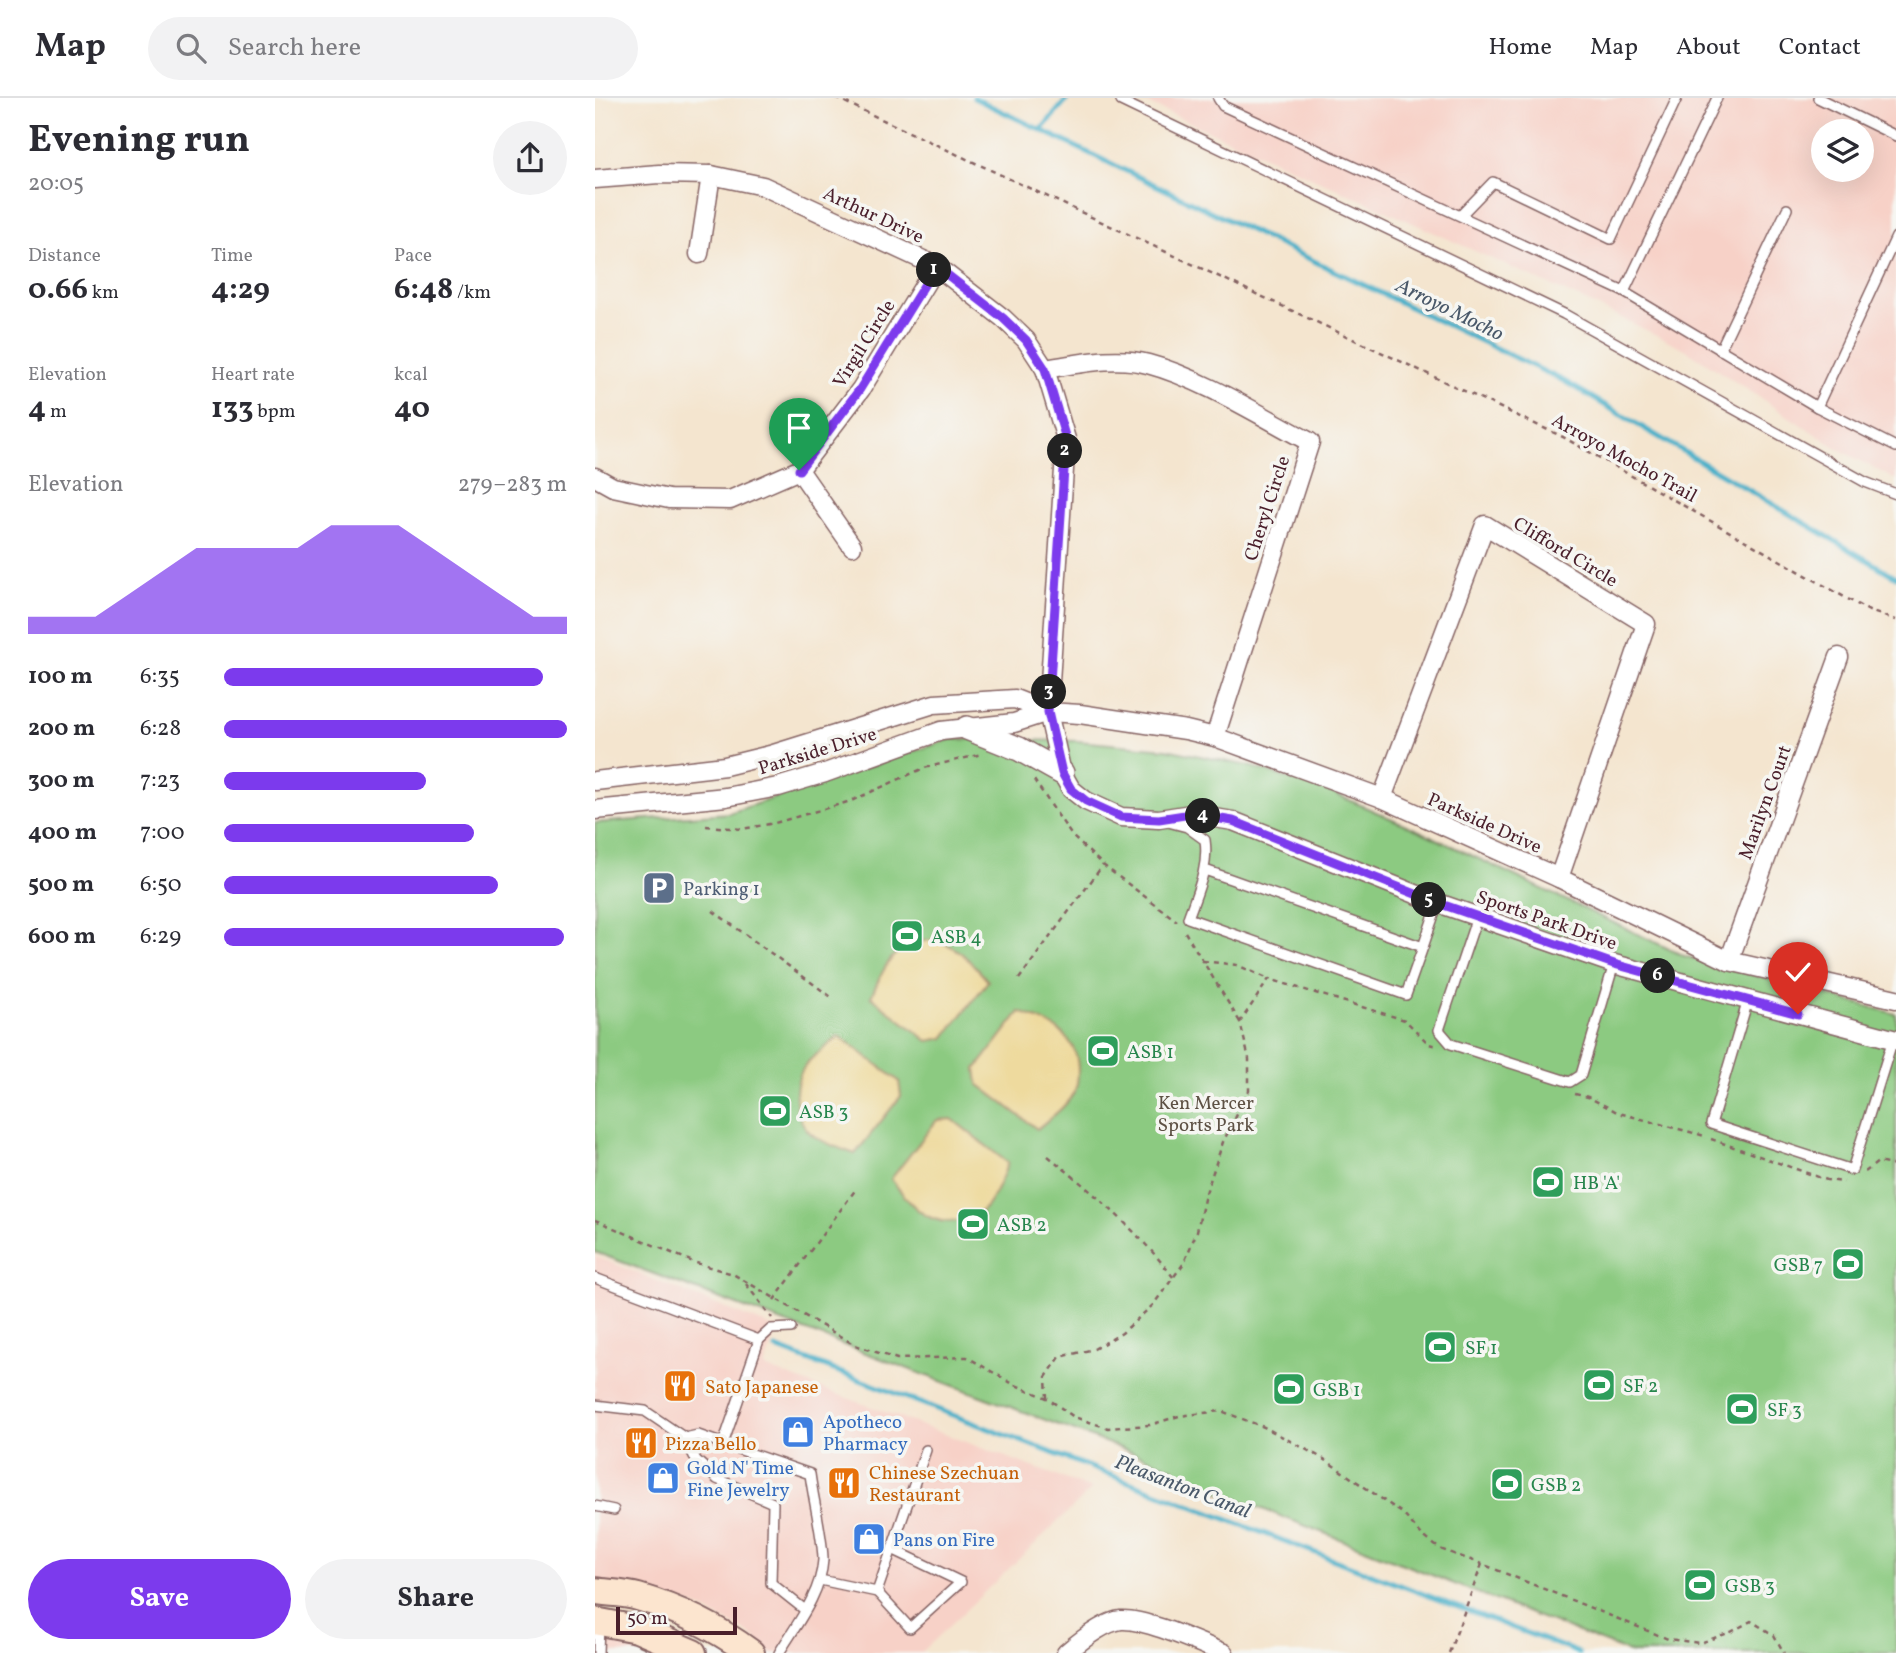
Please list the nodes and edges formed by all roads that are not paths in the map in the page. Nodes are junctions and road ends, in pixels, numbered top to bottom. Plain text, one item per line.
1 (1123, 98) edge
2 (1218, 98) edge
3 (1677, 98) edge
4 (1717, 98) edge
5 (1818, 98) edge
6 (1896, 136) edge
7 (711, 175) junction
8 (595, 179) edge
9 (1787, 209) dead end
10 (1461, 215) junction
11 (1896, 237) edge
12 (699, 254) dead end
13 (936, 266) junction
14 (1624, 292) junction
15 (1720, 350) junction
16 (1045, 369) junction
17 (1817, 407) junction
18 (1896, 447) edge
19 (799, 470) junction
20 (595, 477) edge
21 (1896, 494) edge
22 (852, 546) dead end
23 (1839, 657) dead end
24 (1048, 712) junction
25 (967, 728) junction
26 (1215, 737) junction
27 (1062, 773) junction
28 (595, 781) edge
29 (1382, 798) junction
30 (595, 810) edge
31 (1159, 819) junction
32 (1205, 870) junction
33 (1559, 878) junction
34 (1438, 903) junction
35 (1477, 917) junction
36 (1423, 947) junction
37 (1729, 961) junction
38 (1614, 964) junction
39 (1896, 999) edge
40 (1748, 1000) junction
41 (1894, 1040) edge
42 (595, 1278) edge
43 (791, 1328) dead end
44 (759, 1340) junction
45 (595, 1405) edge
46 (685, 1438) junction
47 (723, 1444) junction
48 (926, 1450) dead end
49 (595, 1506) edge
50 (614, 1510) dead end
51 (892, 1549) junction
52 (820, 1580) junction
53 (595, 1591) edge
54 (877, 1592) junction
55 (806, 1610) junction
56 (597, 1622) edge
57 (598, 1653) edge
58 (693, 1653) edge
59 (751, 1653) edge
60 (779, 1653) edge
61 (1066, 1653) edge
62 (1224, 1653) edge

1 - 21 lane
2 - 10 lane
3 - 10 lane
4 - 14 lane
5 - 6 lane
7 - 8 street, Arthur Drive
7 - 12 street
7 - 13 street, Arthur Drive
9 - 15 lane
10 - 14 lane
11 - 17 lane
13 - 16 street, Arthur Drive
13 - 19 street, Virgil Circle
14 - 15 lane
15 - 17 lane
16 - 24 street, Arthur Drive
16 - 26 street, Cheryl Circle
17 - 18 lane
19 - 20 street, Virgil Circle
19 - 22 street
23 - 37 street, Marilyn Court
24 - 25 street, Parkside Drive
24 - 26 street, Parkside Drive
24 - 27 street, Sports Park Drive
24 - 28 street, Parkside Drive
25 - 27 street
25 - 30 street, Parkside Drive
26 - 29 street, Parkside Drive
27 - 31 street, Sports Park Drive
29 - 33 street, Parkside Drive
29 - 33 street, Clifford Circle
31 - 32 lane
31 - 34 street, Sports Park Drive
32 - 36 lane
32 - 36 lane
33 - 37 street, Parkside Drive
34 - 35 street, Sports Park Drive
34 - 36 lane
35 - 38 street, Sports Park Drive
35 - 38 lane
37 - 39 street, Parkside Drive
38 - 40 street, Sports Park Drive
40 - 41 street, Sports Park Drive
40 - 41 lane
42 - 44 lane
43 - 44 lane
44 - 47 lane
45 - 46 lane
46 - 47 lane
46 - 55 lane
47 - 52 lane
48 - 51 lane
49 - 50 lane
51 - 54 lane
51 - 54 lane
52 - 54 lane
52 - 55 lane
53 - 59 main road
55 - 60 lane
56 - 57 lane
56 - 58 main road
61 - 62 street

